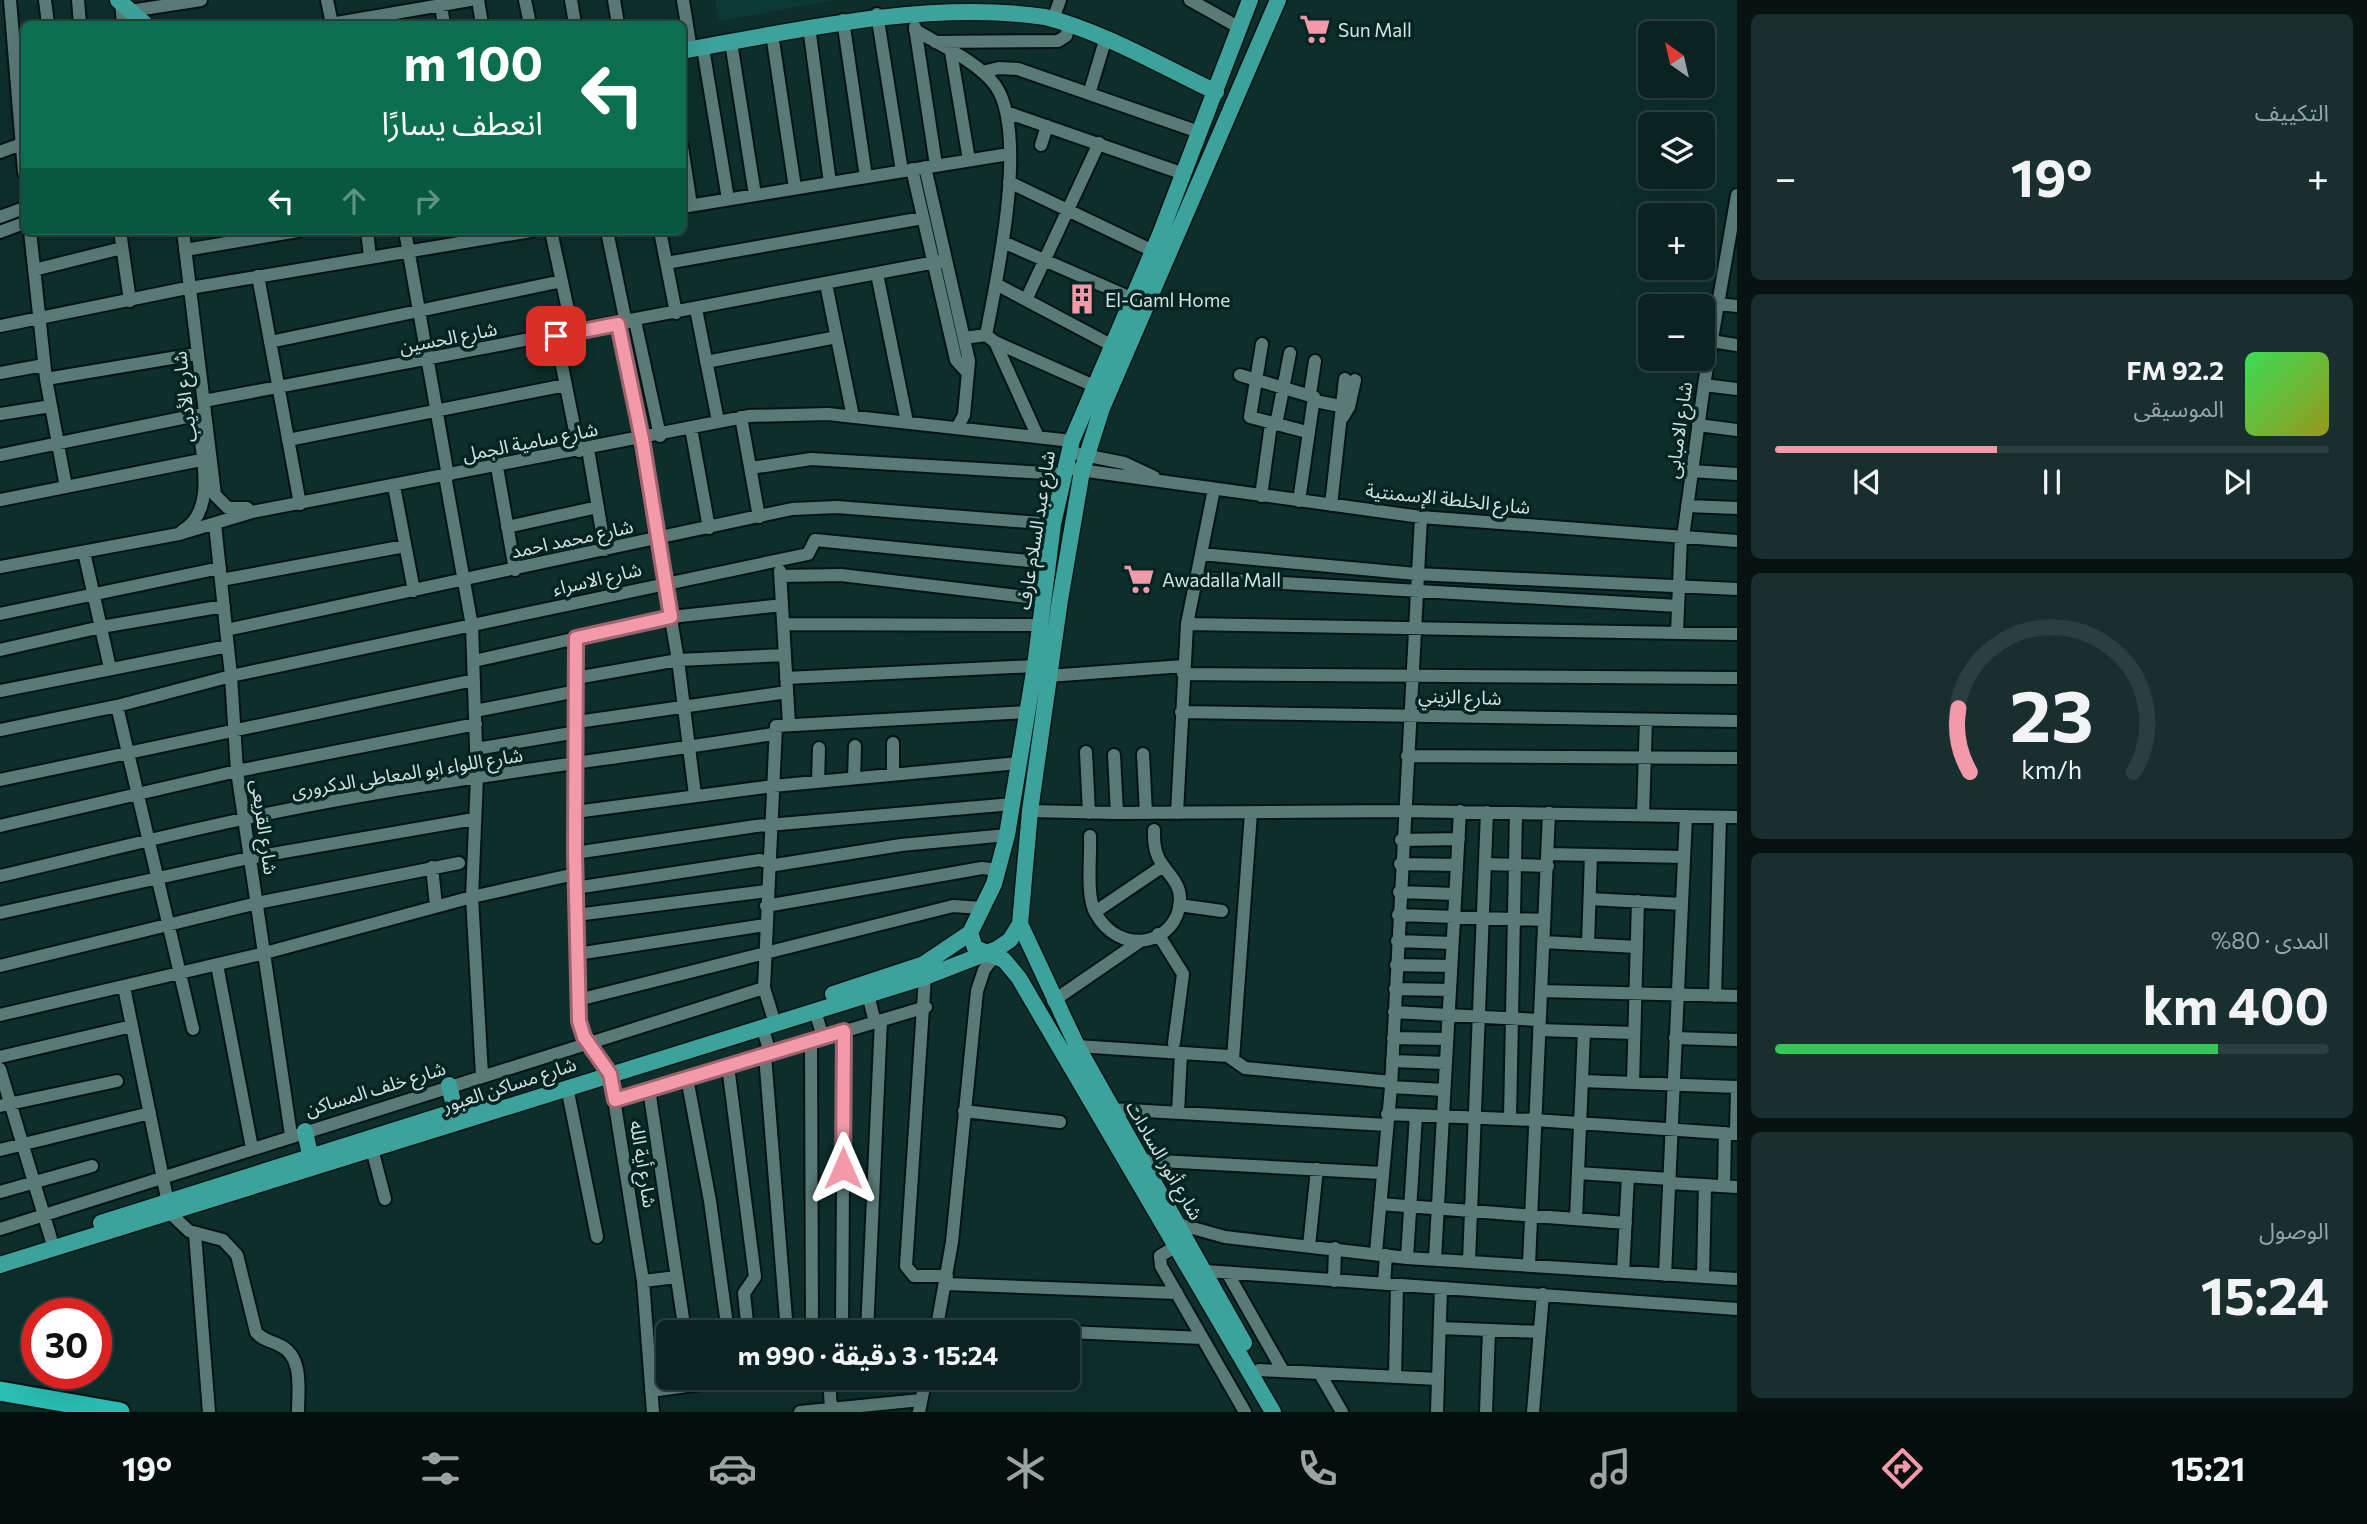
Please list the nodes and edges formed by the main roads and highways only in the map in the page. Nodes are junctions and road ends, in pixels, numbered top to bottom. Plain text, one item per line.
1 (1250, 0) edge
2 (1278, 0) edge
3 (925, 5) edge
4 (1004, 5) edge
5 (123, 9) edge
6 (141, 21) edge
7 (692, 50) edge
8 (1216, 92) junction
9 (1042, 671) junction
10 (998, 873) junction
11 (1022, 879) junction
12 (1020, 924) junction
13 (970, 933) junction
14 (993, 953) junction
15 (1032, 953) junction
16 (1011, 966) junction
17 (767, 1020) junction
18 (608, 1070) junction
19 (449, 1085) road end
20 (455, 1111) junction
21 (298, 1133) road end
22 (310, 1156) junction
23 (169, 1207) junction
24 (1181, 1243) junction
25 (0, 1255) edge
26 (0, 1265) edge
27 (0, 1391) edge
28 (0, 1404) edge
29 (45, 1412) edge
30 (120, 1412) edge
31 (1273, 1412) edge
32 (1284, 1412) edge

1 - 8 main road, شارع عبد السلام عارف
2 - 9 main road, شارع عبد السلام عارف
3 - 4 main road
3 - 7 main road
4 - 8 main road
5 - 6 main road
8 - 9 main road, شارع عبد السلام عارف
9 - 10 main road, شارع عبد السلام عارف
9 - 11 main road, شارع عبد السلام عارف
10 - 11 main road
10 - 13 main road, شارع عبد السلام عارف
11 - 12 main road, شارع عبد السلام عارف
12 - 14 main road, شارع مساكن العبور
12 - 15 main road, شارع أنور السادات
13 - 14 main road
13 - 17 main road, شارع مساكن العبور
14 - 16 main road, شارع أنور السادات
14 - 17 main road, شارع مساكن العبور
15 - 16 main road
15 - 24 main road, شارع أنور السادات
16 - 24 main road, شارع أنور السادات
17 - 18 main road, شارع مساكن العبور
18 - 20 main road, شارع مساكن العبور
18 - 23 main road, شارع مساكن العبور
19 - 20 main road
20 - 22 main road, شارع مساكن العبور
21 - 22 main road
22 - 23 main road, شارع مساكن العبور
23 - 25 main road, شارع مساكن العبور
23 - 26 main road, شارع مساكن العبور
24 - 31 main road, شارع أنور السادات
24 - 32 main road, شارع أنور السادات
27 - 30 highway
28 - 29 highway

